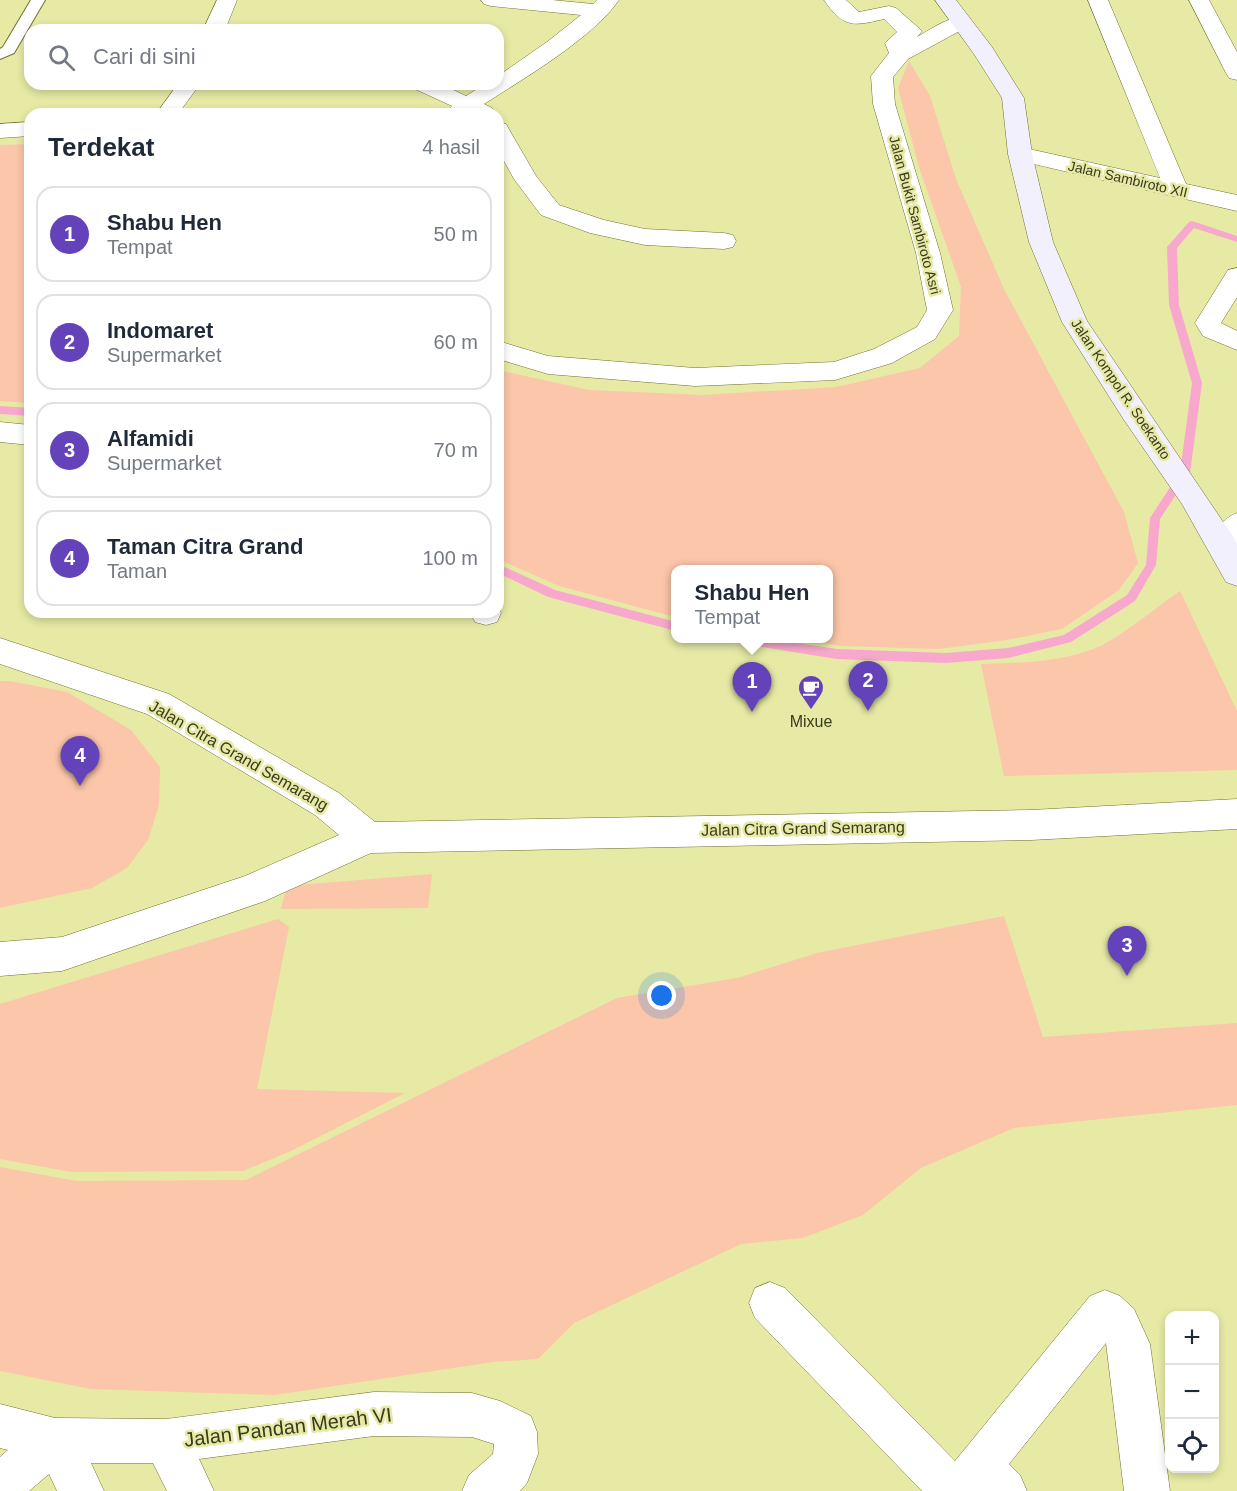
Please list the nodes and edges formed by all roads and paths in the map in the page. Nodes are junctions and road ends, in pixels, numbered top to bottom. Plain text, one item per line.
1 (38, 0) edge
2 (227, 0) edge
3 (491, 0) edge
4 (834, 0) edge
5 (945, 0) edge
6 (1098, 0) edge
7 (1199, 0) edge
8 (604, 6) edge
9 (960, 23) junction
10 (24, 24) edge
11 (24, 24) edge
12 (217, 24) edge
13 (900, 54) junction
14 (0, 55) edge
15 (1237, 73) edge
16 (504, 84) edge
17 (185, 90) edge
18 (433, 90) edge
19 (496, 90) edge
20 (171, 108) edge
21 (464, 108) edge
22 (473, 108) edge
23 (24, 129) edge
24 (0, 131) edge
25 (504, 140) edge
26 (1020, 154) junction
27 (1177, 190) junction
28 (1237, 203) edge
29 (724, 241) dead end
30 (1237, 276) edge
31 (1237, 341) edge
32 (504, 352) edge
33 (0, 432) edge
34 (24, 434) edge
35 (1230, 535) edge
36 (1237, 574) edge
37 (0, 651) edge
38 (1237, 814) edge
39 (369, 838) junction
40 (0, 959) edge
41 (770, 1303) dead end
42 (0, 1426) edge
43 (55, 1440) junction
44 (166, 1441) junction
45 (974, 1485) edge
46 (0, 1486) edge
47 (81, 1491) edge
48 (192, 1491) edge
49 (486, 1491) edge
50 (1147, 1491) edge

1 - 10 lane
2 - 12 street
3 - 8 street
4 - 13 street
5 - 9 main road, Jalan Kompol R. Soekanto
6 - 27 street
7 - 15 street
8 - 16 street
9 - 13 street, Jalan Bukit Sambiroto Asri
9 - 26 main road, Jalan Kompol R. Soekanto
11 - 14 lane
13 - 32 street, Jalan Bukit Sambiroto Asri
17 - 20 street
18 - 21 street
19 - 22 street
23 - 24 street
25 - 29 street
26 - 27 street, Jalan Sambiroto XII
26 - 35 main road, Jalan Kompol R. Soekanto
27 - 28 street, Jalan Sambiroto XII
30 - 31 street
33 - 34 street
35 - 36 main road, Jalan Kompol R. Soekanto
37 - 39 street, Jalan Citra Grand Semarang
38 - 39 street, Jalan Citra Grand Semarang
39 - 40 street, Jalan Citra Grand Semarang
41 - 45 street
42 - 43 street, Jalan Pandan Merah VI
43 - 44 street, Jalan Pandan Merah VI
43 - 46 street
43 - 47 street
44 - 48 street
44 - 49 street, Jalan Pandan Merah VI
45 - 50 street

